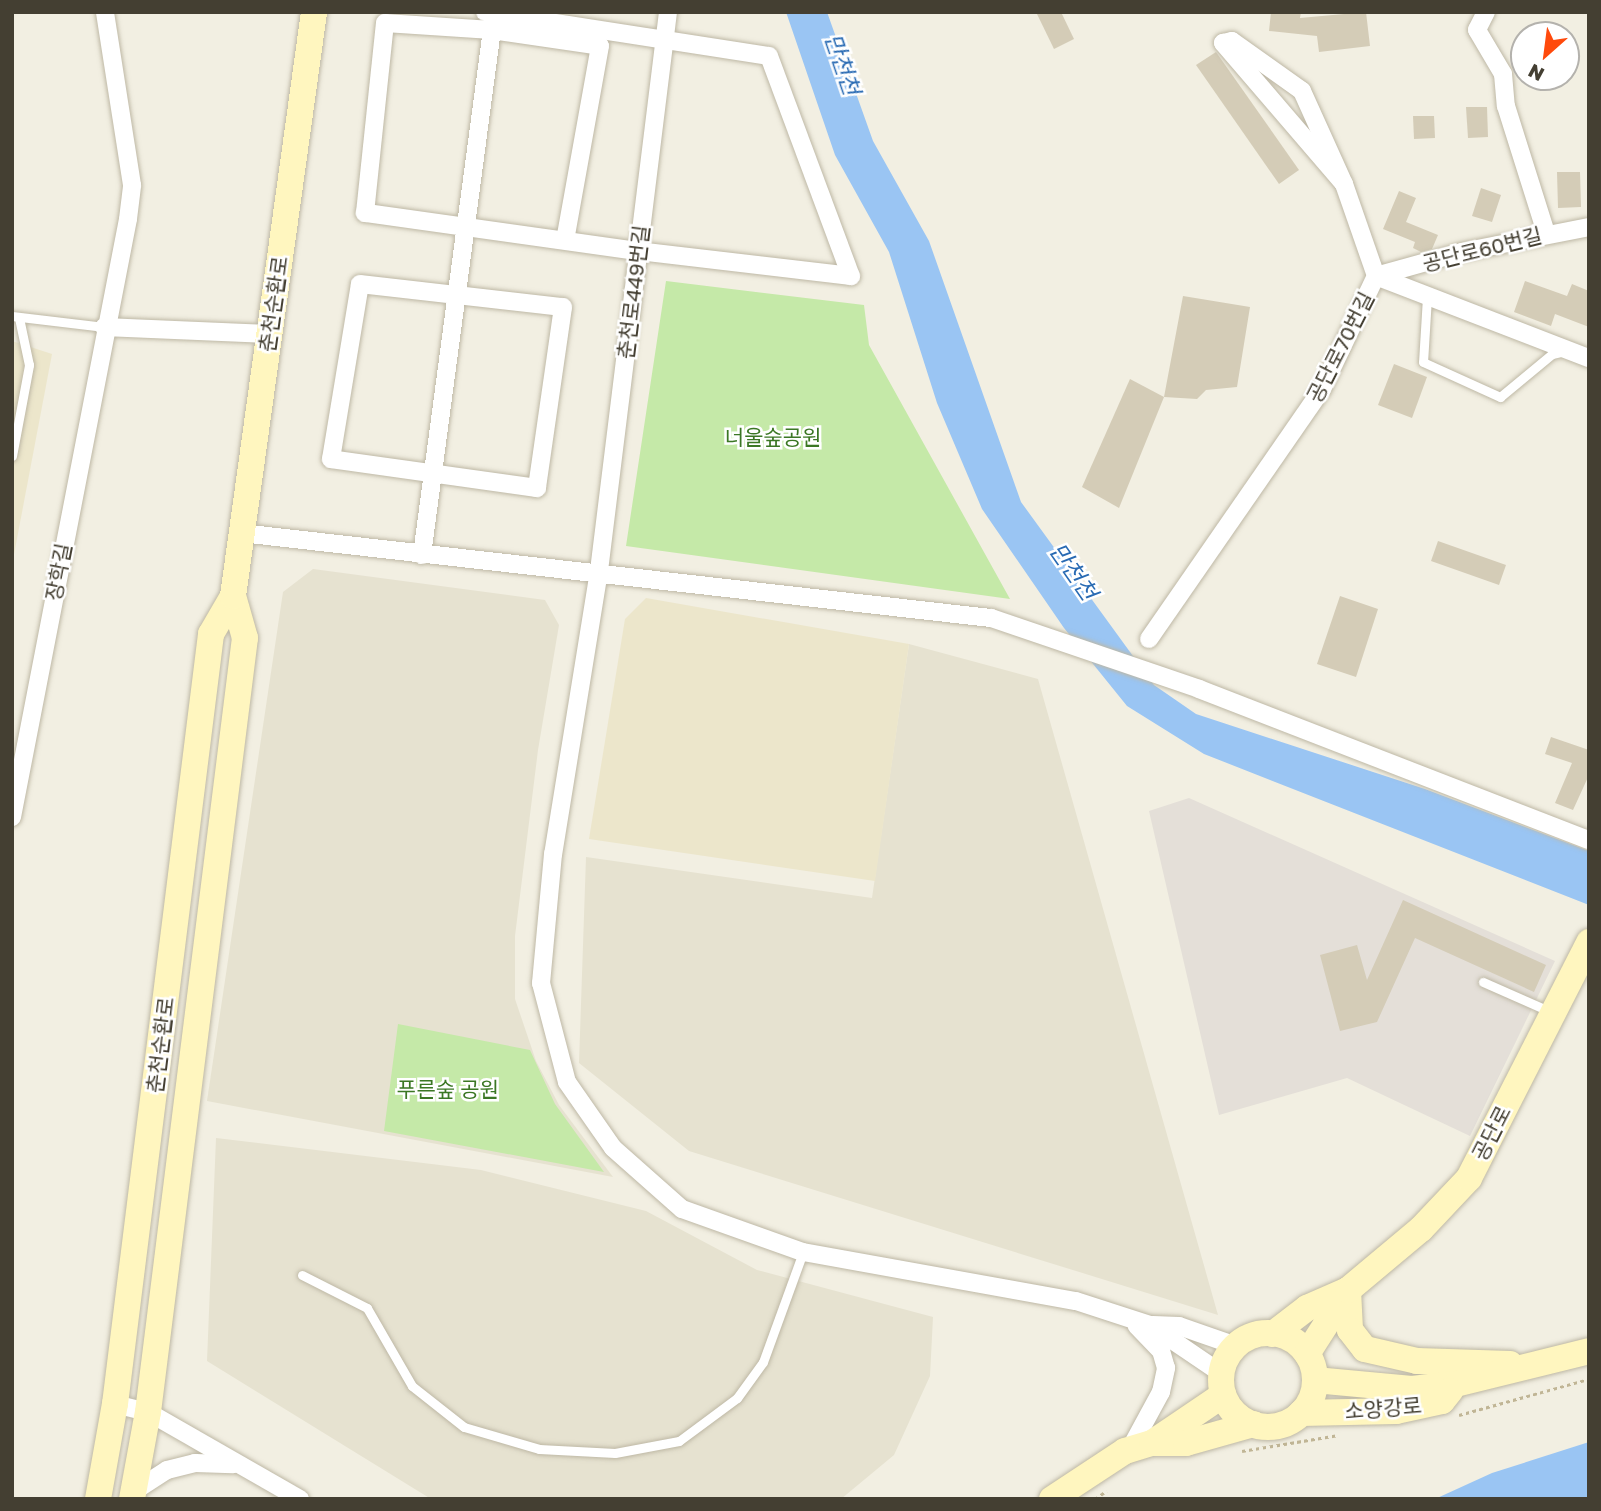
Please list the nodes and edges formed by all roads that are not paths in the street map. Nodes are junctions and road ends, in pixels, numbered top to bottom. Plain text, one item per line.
1 (105, 12) edge
2 (314, 12) edge
3 (485, 12) edge
4 (668, 12) edge
5 (1486, 12) edge
6 (582, 19) edge
7 (492, 30) junction
8 (664, 41) junction
9 (1345, 184) junction
10 (1589, 227) edge
11 (463, 228) junction
12 (1546, 233) junction
13 (565, 240) junction
14 (637, 251) junction
15 (1376, 276) junction
16 (457, 295) junction
17 (1427, 297) junction
18 (16, 317) edge
19 (104, 327) junction
20 (269, 334) junction
21 (1567, 350) junction
22 (1589, 358) edge
23 (12, 456) edge
24 (434, 475) junction
25 (241, 533) junction
26 (422, 555) junction
27 (599, 571) junction
28 (233, 596) junction
29 (1149, 639) dead end
30 (12, 817) edge
31 (1589, 840) edge
32 (1589, 942) edge
33 (1483, 982) dead end
34 (1552, 1013) junction
35 (803, 1252) junction
36 (302, 1275) dead end
37 (1348, 1290) junction
38 (1129, 1319) junction
39 (1150, 1325) junction
40 (1273, 1334) junction
41 (1236, 1346) junction
42 (1589, 1351) edge
43 (1307, 1354) junction
44 (1524, 1366) junction
45 (1315, 1380) junction
46 (1223, 1384) junction
47 (1456, 1384) junction
48 (115, 1404) junction
49 (148, 1412) junction
50 (1301, 1413) junction
51 (1252, 1424) junction
52 (1141, 1446) junction
53 (236, 1464) junction
54 (133, 1495) edge
55 (98, 1499) edge
56 (300, 1499) edge
57 (1052, 1499) edge

1 - 19 street, 장학길
2 - 20 street, 춘천순환로
3 - 6 street
4 - 8 street, 춘천로449번길
5 - 12 street
6 - 8 street
7 - 11 street
7 - 11 street
7 - 13 street
8 - 14 street, 춘천로449번길
8 - 14 street
9 - 9 street
9 - 15 street
10 - 12 street, 공단로60번길
11 - 13 street
11 - 16 street
12 - 15 street, 공단로60번길
13 - 14 street
14 - 27 street, 춘천로449번길
15 - 17 street, 공단로70번길
15 - 29 street, 공단로70번길
16 - 24 street
16 - 24 street
16 - 24 street
17 - 21 street, 공단로70번길
17 - 21 lane
18 - 19 lane
18 - 23 lane
19 - 20 street
19 - 30 street, 장학길
20 - 25 street, 춘천순환로
21 - 22 street, 공단로70번길
24 - 26 street
25 - 26 street
25 - 28 street, 춘천순환로
26 - 27 street
27 - 31 street
27 - 35 street, 춘천로449번길
28 - 48 street, 춘천순환로
28 - 49 street, 춘천순환로
32 - 34 street, 공단로
33 - 34 lane
34 - 37 street, 공단로
35 - 36 lane
35 - 38 street, 춘천로449번길
37 - 40 street, 공단로
37 - 43 street, 공단로
37 - 44 street
38 - 39 street, 춘천로449번길
38 - 52 street
39 - 41 street
39 - 46 street
40 - 41 street
40 - 43 street
41 - 46 street
42 - 44 street, 소양강로
43 - 45 street
44 - 47 street, 소양강로
45 - 47 street, 소양강로
45 - 50 street
46 - 51 street
46 - 52 street
47 - 50 street, 소양강로
48 - 49 street
48 - 55 street, 춘천순환로
49 - 53 street
49 - 54 street, 춘천순환로
50 - 51 street
51 - 52 street
52 - 57 street
53 - 54 street
53 - 56 street

